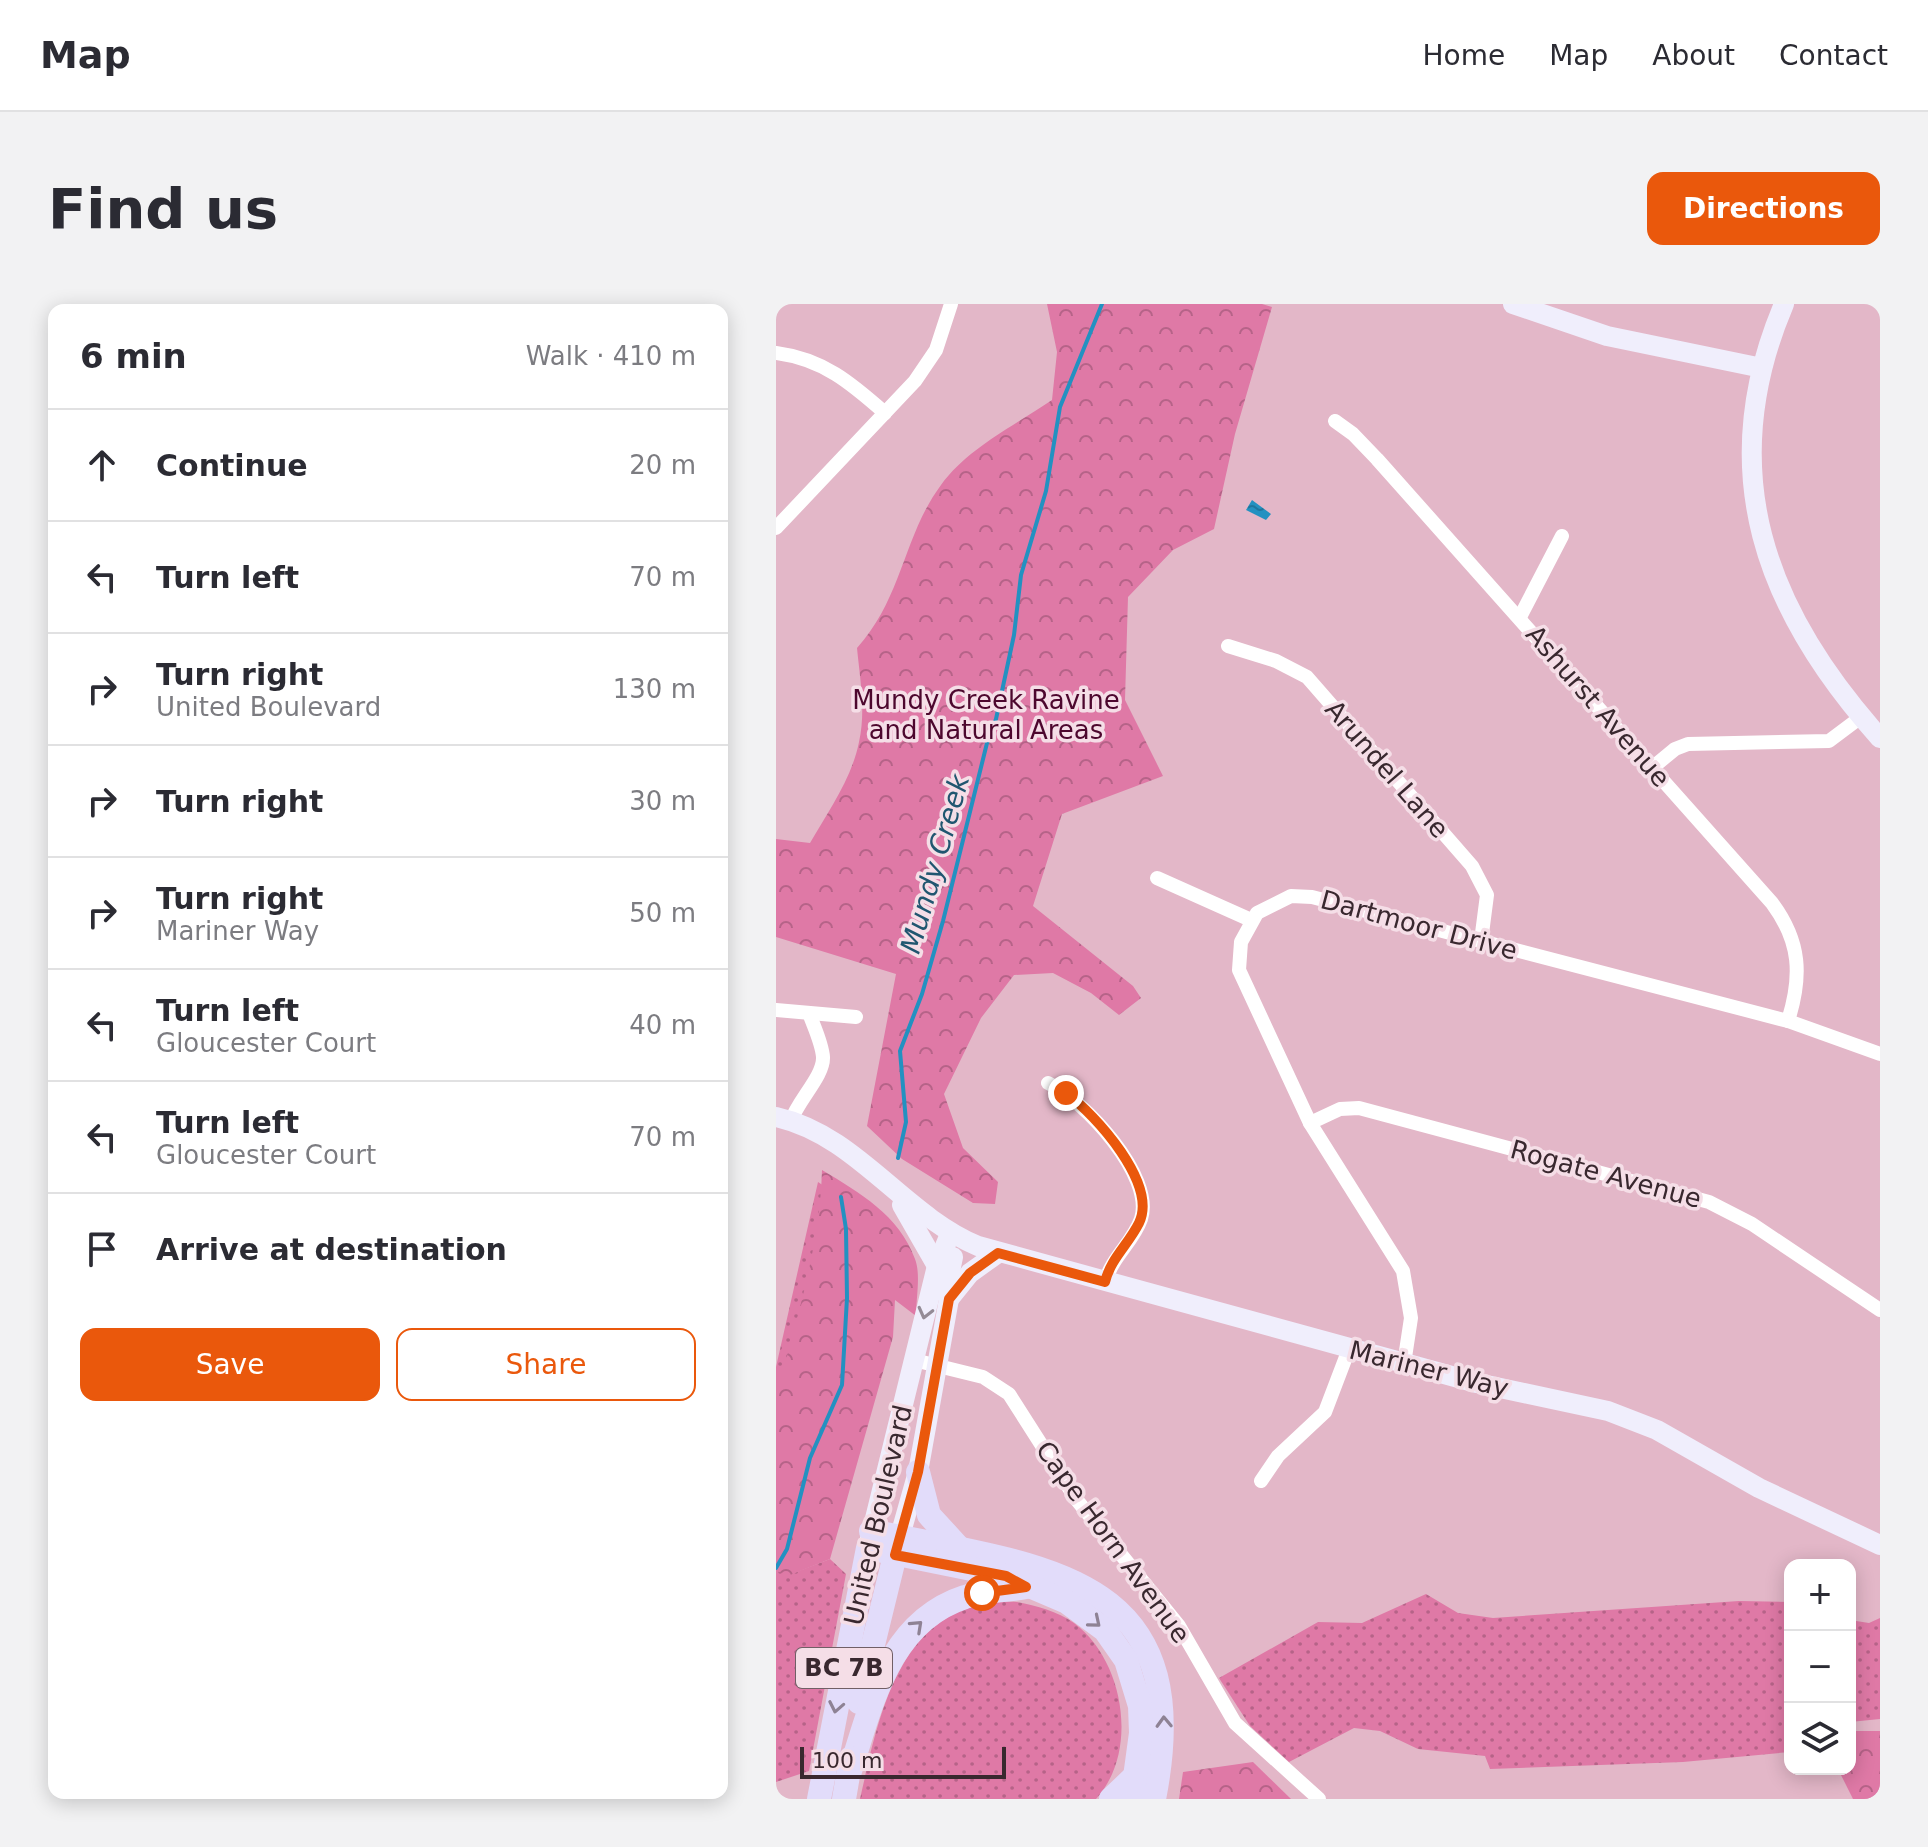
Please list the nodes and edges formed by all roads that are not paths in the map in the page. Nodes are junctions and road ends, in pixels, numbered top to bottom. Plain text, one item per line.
1 (951, 304) edge
2 (1513, 304) edge
3 (1784, 304) edge
4 (776, 353) edge
5 (1762, 368) junction
6 (885, 413) junction
7 (1335, 421) dead end
8 (776, 528) edge
9 (1562, 536) dead end
10 (1520, 617) junction
11 (1228, 646) dead end
12 (1861, 717) junction
13 (1880, 738) edge
14 (1652, 768) junction
15 (1157, 878) dead end
16 (1251, 920) junction
17 (1481, 941) junction
18 (776, 1010) edge
19 (809, 1013) junction
20 (856, 1017) dead end
21 (1788, 1021) junction
22 (1880, 1054) edge
23 (1048, 1083) dead end
24 (783, 1119) edge
25 (1310, 1123) junction
26 (891, 1188) junction
27 (955, 1236) junction
28 (998, 1253) junction
29 (937, 1266) junction
30 (1105, 1282) junction
31 (949, 1299) junction
32 (1880, 1310) edge
33 (1349, 1349) junction
34 (914, 1360) junction
35 (1404, 1364) junction
36 (939, 1365) junction
37 (918, 1472) junction
38 (1261, 1481) dead end
39 (870, 1540) junction
40 (1880, 1545) edge
41 (897, 1546) junction
42 (962, 1551) junction
43 (1026, 1587) junction
44 (846, 1787) edge
45 (1132, 1789) edge
46 (820, 1793) edge
47 (1111, 1799) edge
48 (1154, 1799) edge
49 (1319, 1799) edge

1 - 6 street
2 - 5 main road
3 - 5 main road
4 - 6 street
5 - 12 main road
6 - 8 street
7 - 10 street, Ashurst Avenue
9 - 10 street
10 - 14 street, Ashurst Avenue
11 - 17 street, Arundel Lane
12 - 13 main road
12 - 14 street
14 - 21 street, Ashurst Avenue
15 - 16 street
16 - 17 street, Dartmoor Drive
16 - 25 street
17 - 21 street, Dartmoor Drive
18 - 19 street
19 - 20 street
19 - 24 street
21 - 22 street, Dartmoor Drive
23 - 30 street
24 - 26 main road
25 - 32 street, Rogate Avenue
25 - 35 street
26 - 27 main road
26 - 29 main road
27 - 28 main road, Mariner Way
27 - 29 main road, United Boulevard / BC 7B
27 - 31 main road, United Boulevard / BC 7B
28 - 30 main road, Mariner Way
28 - 31 main road
29 -> 34 main road, United Boulevard / BC 7B
30 - 33 main road, Mariner Way
31 - 36 main road, United Boulevard / BC 7B
33 - 35 main road, Mariner Way
33 - 38 street
34 - 36 street, Cape Horn Avenue
34 - 39 main road, United Boulevard / BC 7B
35 - 40 main road, Mariner Way
36 - 37 main road, United Boulevard / BC 7B
36 - 49 street, Cape Horn Avenue
37 - 41 main road, United Boulevard / BC 7B
37 - 42 main road
39 - 41 main road
39 -> 46 main road, United Boulevard / BC 7B
41 - 42 main road
41 - 43 main road
41 - 44 main road, United Boulevard / BC 7B
48 -> 42 main road
44 -> 43 main road
43 -> 45 main road
45 - 47 main road

